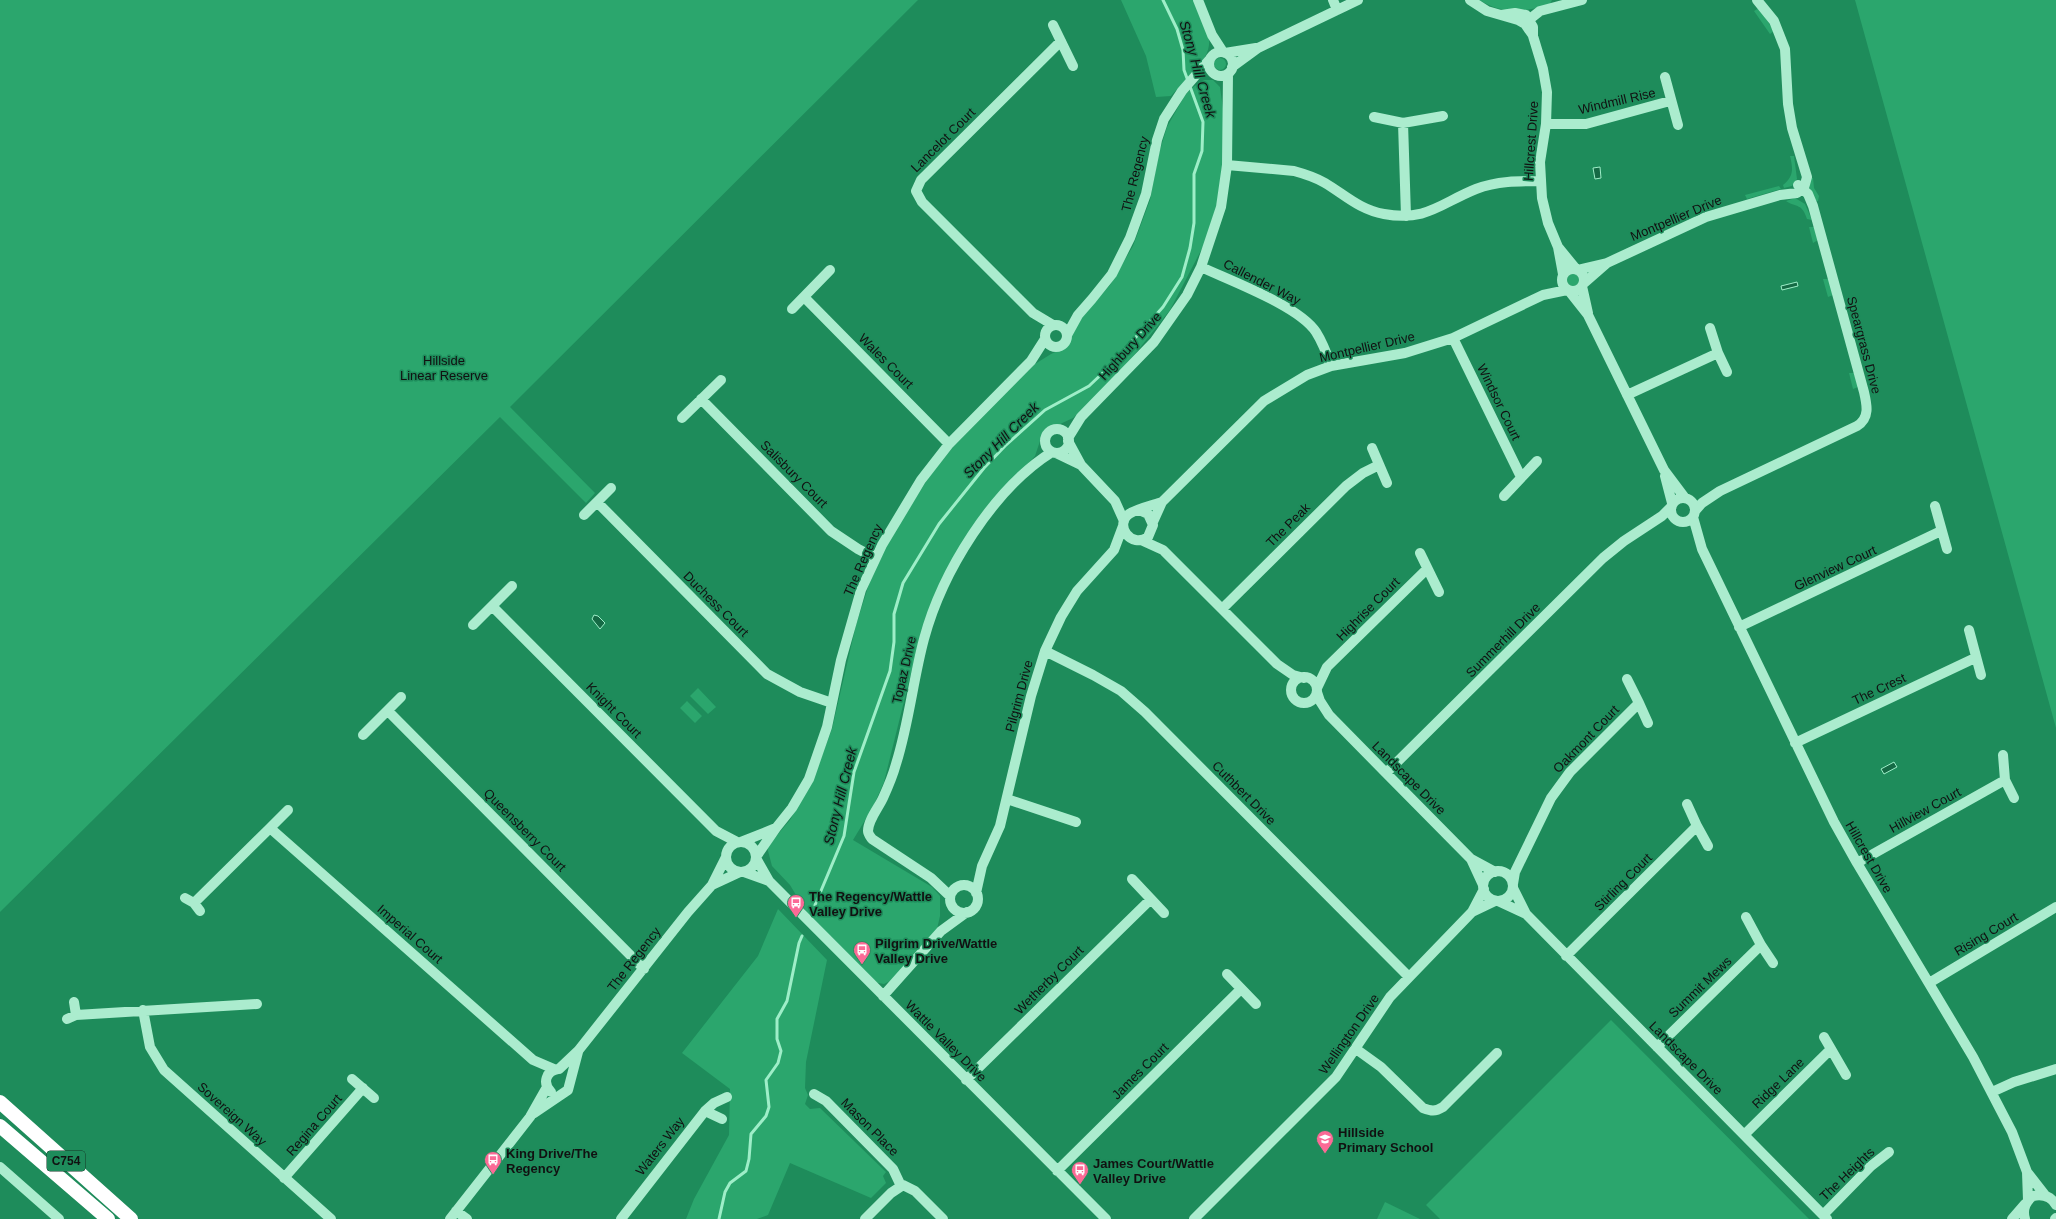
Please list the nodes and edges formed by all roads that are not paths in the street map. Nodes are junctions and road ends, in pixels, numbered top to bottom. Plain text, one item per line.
1 (1198, 0) edge
2 (1333, 0) edge
3 (1358, 0) edge
4 (1470, 0) edge
5 (1582, 0) edge
6 (1757, 0) edge
7 (1337, 10) junction
8 (1529, 21) junction
9 (1053, 25) dead end
10 (1212, 35) junction
11 (1061, 41) junction
12 (1258, 48) junction
13 (1224, 53) junction
14 (1210, 58) junction
15 (1073, 66) dead end
16 (1230, 70) junction
17 (1215, 75) junction
18 (1665, 77) dead end
19 (1193, 80) junction
20 (1226, 101) junction
21 (1670, 101) junction
22 (1443, 116) dead end
23 (1374, 117) dead end
24 (1403, 123) junction
25 (1546, 124) junction
26 (1678, 125) dead end
27 (1227, 165) junction
28 (1540, 181) junction
29 (1800, 188) junction
30 (1406, 216) junction
31 (1558, 247) junction
32 (1607, 264) junction
33 (1201, 267) junction
34 (830, 270) dead end
35 (1577, 270) junction
36 (1563, 276) junction
37 (1583, 285) junction
38 (1568, 290) junction
39 (1543, 295) junction
40 (804, 297) junction
41 (792, 309) dead end
42 (1033, 313) junction
43 (1078, 315) junction
44 (1588, 315) junction
45 (1055, 325) junction
46 (1710, 328) dead end
47 (1067, 334) junction
48 (1045, 336) junction
49 (1453, 338) junction
50 (1056, 347) junction
51 (1718, 352) junction
52 (1031, 361) junction
53 (1331, 366) junction
54 (1727, 372) dead end
55 (721, 380) dead end
56 (1627, 395) junction
57 (702, 399) junction
58 (1081, 417) junction
59 (682, 418) dead end
60 (1056, 429) junction
61 (1068, 440) junction
62 (1045, 442) junction
63 (949, 444) junction
64 (1372, 448) dead end
65 (1054, 453) junction
66 (1536, 461) dead end
67 (1036, 462) junction
68 (1081, 465) junction
69 (1379, 466) junction
70 (1664, 470) junction
71 (1521, 477) junction
72 (1387, 483) dead end
73 (611, 488) dead end
74 (1720, 491) junction
75 (1504, 496) dead end
76 (1687, 499) junction
77 (1115, 501) junction
78 (597, 502) junction
79 (1162, 502) junction
80 (1671, 505) junction
81 (1935, 506) dead end
82 (1137, 511) junction
83 (1694, 514) junction
84 (584, 515) dead end
85 (1679, 521) junction
86 (1123, 524) junction
87 (1153, 524) junction
88 (1642, 530) junction
89 (1941, 531) junction
90 (1139, 540) junction
91 (1702, 549) junction
92 (1947, 549) dead end
93 (1114, 550) junction
94 (1163, 550) junction
95 (1420, 553) dead end
96 (875, 558) junction
97 (1427, 568) junction
98 (512, 586) dead end
99 (1439, 592) dead end
100 (492, 606) junction
101 (1222, 609) junction
102 (473, 625) dead end
103 (1739, 627) junction
104 (1969, 630) dead end
105 (1045, 651) junction
106 (1975, 658) junction
107 (1277, 664) junction
108 (1327, 667) junction
109 (1981, 675) dead end
110 (1306, 678) junction
111 (1627, 679) dead end
112 (1292, 689) junction
113 (1317, 690) junction
114 (401, 697) dead end
115 (832, 703) junction
116 (1305, 703) junction
117 (1638, 703) junction
118 (388, 711) junction
119 (1329, 715) junction
120 (1648, 723) dead end
121 (363, 735) dead end
122 (1795, 743) junction
123 (2003, 755) dead end
124 (1386, 773) junction
125 (2005, 780) junction
126 (2014, 798) dead end
127 (1007, 799) junction
128 (1687, 804) dead end
129 (288, 810) dead end
130 (1076, 822) dead end
131 (1697, 826) junction
132 (270, 828) junction
133 (776, 828) junction
134 (716, 831) junction
135 (739, 842) junction
136 (1708, 846) dead end
137 (726, 855) junction
138 (756, 858) junction
139 (1471, 859) junction
140 (1522, 860) junction
141 (1857, 863) junction
142 (982, 866) junction
143 (742, 872) junction
144 (1496, 872) junction
145 (931, 878) junction
146 (1132, 879) dead end
147 (769, 881) junction
148 (712, 885) junction
149 (961, 886) junction
150 (1513, 886) junction
151 (1484, 887) junction
152 (976, 893) junction
153 (185, 898) dead end
154 (1151, 899) junction
155 (951, 901) junction
156 (1497, 901) junction
157 (2056, 907) edge
158 (967, 912) junction
159 (1472, 912) junction
160 (1164, 913) dead end
161 (1526, 914) junction
162 (1746, 917) dead end
163 (941, 931) junction
164 (1761, 945) junction
165 (1566, 956) junction
166 (1773, 963) dead end
167 (644, 968) junction
168 (1227, 974) dead end
169 (1408, 976) junction
170 (1930, 983) junction
171 (1241, 989) junction
172 (883, 996) junction
173 (74, 1002) dead end
174 (257, 1004) dead end
175 (1256, 1004) dead end
176 (143, 1010) junction
177 (1824, 1037) dead end
178 (1657, 1047) junction
179 (1356, 1049) junction
180 (1831, 1050) junction
181 (578, 1051) junction
182 (1497, 1053) dead end
183 (533, 1060) junction
184 (556, 1069) junction
185 (2056, 1069) edge
186 (1846, 1075) dead end
187 (352, 1079) dead end
188 (571, 1080) junction
189 (966, 1080) junction
190 (546, 1083) junction
191 (363, 1088) junction
192 (1992, 1092) junction
193 (561, 1094) junction
194 (814, 1094) dead end
195 (727, 1097) dead end
196 (374, 1098) dead end
197 (0, 1102) edge
198 (705, 1110) junction
199 (530, 1117) junction
200 (722, 1119) dead end
201 (0, 1126) edge
202 (1744, 1134) junction
203 (1889, 1152) dead end
204 (0, 1167) edge
205 (1057, 1171) junction
206 (2027, 1172) junction
207 (284, 1178) junction
208 (901, 1186) junction
209 (2052, 1199) edge
210 (2027, 1202) junction
211 (456, 1211) junction
212 (1825, 1217) edge
213 (59, 1219) edge
214 (108, 1219) edge
215 (131, 1219) edge
216 (331, 1219) edge
217 (450, 1219) edge
218 (467, 1219) edge
219 (621, 1219) edge
220 (865, 1219) edge
221 (943, 1219) edge
222 (1106, 1219) edge
223 (1194, 1219) edge
224 (2012, 1219) edge
225 (2025, 1219) edge

1 - 10 street
2 - 7 street
3 - 7 street
4 - 8 street
5 - 8 street
6 - 29 street
7 - 12 street
8 - 25 street, Hillcrest Drive
9 - 11 street
10 - 13 street
10 - 14 street
11 - 15 street
11 - 42 street, Lancelot Court
12 - 13 street
12 - 16 street
13 - 14 street
13 - 16 street
14 - 17 street
14 - 19 street, The Regency
16 - 17 street
16 - 20 street, Highbury Drive
17 - 19 street
17 - 20 street, Highbury Drive
18 - 21 street, Windmill Rise
19 - 43 street, The Regency
20 - 27 street, Highbury Drive
21 - 25 street, Windmill Rise
21 - 26 street, Windmill Rise
22 - 24 street
23 - 24 street
24 - 30 street
25 - 28 street, Hillcrest Drive
27 - 30 street
27 - 33 street, Highbury Drive
28 - 30 street
28 - 31 street, Hillcrest Drive
29 - 32 street, Montpellier Drive
29 - 74 street, Speargrass Drive
31 - 35 street, Hillcrest Drive
31 - 36 street, Hillcrest Drive
32 - 35 street, Montpellier Drive
32 - 37 street, Montpellier Drive
33 - 53 street, Callender Way
33 - 58 street, Highbury Drive
34 - 40 street
35 - 36 street
35 - 37 street
36 - 38 street
36 - 39 street, Montpellier Drive
37 - 38 street
37 - 44 street
38 - 39 street, Montpellier Drive
38 - 44 street
39 - 49 street, Montpellier Drive
40 - 41 street
40 - 63 street, Wales Court
42 - 45 street, Lancelot Court
42 - 48 street, Lancelot Court
43 - 45 street, The Regency
43 - 47 street, The Regency
44 - 56 street
45 - 47 street
45 - 48 street
46 - 51 street
47 - 50 street
48 - 50 street
48 - 52 street, The Regency
49 - 53 street, Montpellier Drive
49 - 71 street, Windsor Court
50 - 52 street, The Regency
51 - 54 street
51 - 56 street
52 - 63 street, The Regency
53 - 79 street, Montpellier Drive
55 - 57 street
56 - 70 street
57 - 59 street
57 - 96 street, Salisbury Court
58 - 60 street
58 - 61 street
60 - 61 street
60 - 62 street
61 - 65 street
61 - 68 street
62 - 65 street
62 - 67 street, Topaz Drive
63 - 96 street, The Regency
64 - 69 street
65 - 67 street, Topaz Drive
65 - 68 street
66 - 71 street
67 - 145 street, Topaz Drive
68 - 77 street
69 - 72 street
69 - 101 street, The Peak
70 - 76 street
70 - 80 street
71 - 75 street
73 - 78 street
74 - 76 street, Speargrass Drive
74 - 83 street, Speargrass Drive
76 - 80 street
76 - 83 street
77 - 82 street
77 - 86 street
78 - 84 street
78 - 115 street, Duchess Court
79 - 82 street, Montpellier Drive
79 - 87 street, Montpellier Drive
80 - 85 street
80 - 88 street, Summerhill Drive
81 - 89 street
82 - 86 street
82 - 87 street
83 - 85 street
83 - 91 street, Hillcrest Drive
85 - 88 street, Summerhill Drive
85 - 91 street, Hillcrest Drive
86 - 90 street
86 - 93 street, Pilgrim Drive
87 - 90 street
87 - 94 street
88 - 124 street, Summerhill Drive
89 - 92 street
89 - 103 street, Glenview Court
90 - 93 street, Pilgrim Drive
90 - 94 street
91 - 103 street, Hillcrest Drive
93 - 105 street, Pilgrim Drive
94 - 101 street
95 - 97 street
96 - 115 street, The Regency
97 - 99 street
97 - 108 street, Highrise Court
98 - 100 street
100 - 102 street
100 - 134 street, Knight Court
101 - 107 street
103 - 122 street, Hillcrest Drive
104 - 106 street
105 - 127 street, Pilgrim Drive
105 - 169 street, Cuthbert Drive
106 - 109 street
106 - 122 street, The Crest
107 - 110 street
107 - 112 street
108 - 110 street, Highrise Court
108 - 113 street, Highrise Court
110 - 112 street
110 - 113 street
111 - 117 street, Oakmont Court
112 - 116 street
113 - 116 street
113 - 119 street, Landscape Drive
114 - 118 street
115 - 133 street, The Regency
116 - 119 street, Landscape Drive
117 - 120 street, Oakmont Court
117 - 140 street, Oakmont Court
118 - 121 street
118 - 167 street, Queensberry Court
119 - 124 street, Landscape Drive
122 - 141 street, Hillcrest Drive
123 - 125 street
124 - 139 street, Landscape Drive
125 - 126 street
125 - 141 street, Hillview Court
127 - 130 street
127 - 142 street, Pilgrim Drive
128 - 131 street
129 - 132 street
131 - 136 street
131 - 165 street, Stirling Court
132 - 153 street
132 - 183 street, Imperial Court
133 - 135 street, The Regency
133 - 138 street, The Regency
134 - 135 street, Knight Court
134 - 137 street, Knight Court
135 - 137 street
135 - 138 street
137 - 143 street
137 - 148 street, The Regency
138 - 143 street
138 - 147 street, Wattle Valley Drive
139 - 144 street, Landscape Drive
139 - 151 street, Landscape Drive
140 - 144 street
140 - 150 street, Oakmont Court
141 - 170 street, Hillcrest Drive
142 - 149 street, Pilgrim Drive
142 - 152 street, Pilgrim Drive
143 - 147 street, Wattle Valley Drive
143 - 148 street, The Regency
144 - 150 street
144 - 151 street
145 - 149 street, Topaz Drive
145 - 155 street, Topaz Drive
146 - 154 street
147 - 172 street, Wattle Valley Drive
148 - 167 street, The Regency
149 - 152 street
149 - 155 street
150 - 156 street
150 - 161 street, Landscape Drive
151 - 156 street
151 - 159 street, Wellington Drive
152 - 158 street
154 - 160 street
154 - 189 street, Wetherby Court
155 - 158 street
155 - 163 street
156 - 159 street, Wellington Drive
156 - 161 street, Landscape Drive
157 - 170 street, Rising Court
158 - 163 street
159 - 169 street, Wellington Drive
161 - 165 street, Landscape Drive
162 - 164 street
163 - 172 street
164 - 166 street
164 - 178 street, Summit Mews
165 - 178 street, Landscape Drive
167 - 181 street, The Regency
168 - 171 street
169 - 179 street, Wellington Drive
170 - 192 street, Hillcrest Drive
171 - 175 street
171 - 205 street, James Court
172 - 189 street, Wattle Valley Drive
173 - 176 street
174 - 176 street
176 - 207 street, Sovereign Way
177 - 180 street
178 - 202 street, Landscape Drive
179 - 182 street
179 - 223 street, Wellington Drive
180 - 186 street
180 - 202 street, Ridge Lane
181 - 184 street, The Regency
181 - 188 street, The Regency
183 - 184 street, Imperial Court
183 - 190 street, Imperial Court
184 - 188 street
184 - 190 street
185 - 192 street
187 - 191 street
188 - 193 street
189 - 205 street, Wattle Valley Drive
190 - 193 street
190 - 199 street
191 - 196 street
191 - 207 street, Regina Court
192 - 206 street, Hillcrest Drive
193 - 199 street
194 - 208 street, Mason Place
195 - 198 street, Waters Way
197 - 215 highway, C754
198 - 200 street
198 - 219 street, Waters Way
199 - 211 street
201 - 214 highway, C754
202 - 212 street, Landscape Drive
203 - 212 street, The Heights
204 - 213 street
205 - 222 street, Wattle Valley Drive
206 - 209 street, Hillcrest Drive
206 - 210 street, Hillcrest Drive
207 - 216 street, Sovereign Way
208 - 220 street
208 - 221 street
209 - 210 street
210 - 224 street
210 - 225 street, Hillcrest Drive
211 - 217 street
211 - 218 street

